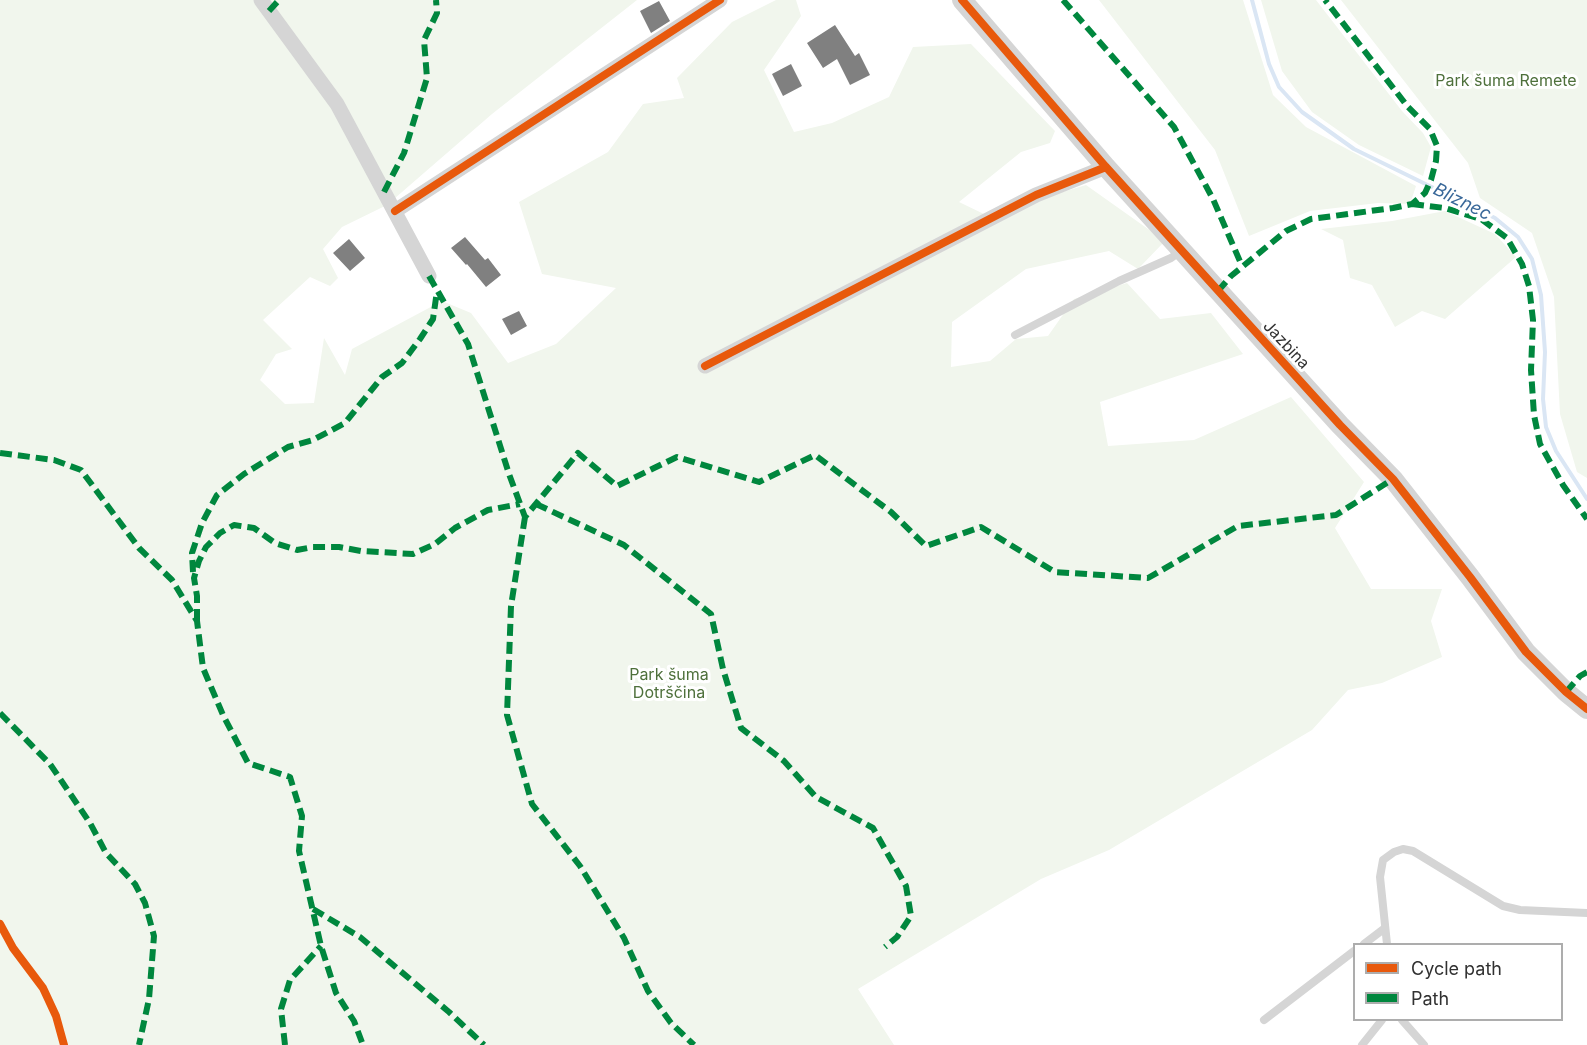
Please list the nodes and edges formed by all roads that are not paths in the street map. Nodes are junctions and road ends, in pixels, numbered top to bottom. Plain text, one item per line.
1 (261, 0) edge
2 (720, 0) edge
3 (962, 0) edge
4 (1106, 166) junction
5 (395, 211) junction
6 (1182, 250) junction
7 (429, 276) dead end
8 (1015, 335) dead end
9 (705, 366) dead end
10 (1587, 709) edge
11 (1587, 913) edge
12 (1385, 928) junction
13 (1366, 943) edge
14 (1387, 943) edge
15 (1353, 952) edge
16 (1264, 1020) dead end
17 (1381, 1021) edge
18 (1403, 1021) edge
19 (1362, 1045) edge
20 (1424, 1045) edge

1 - 5 street
2 - 5 street
3 - 4 street, Jazbina
4 - 6 street, Jazbina
4 - 9 street
5 - 7 street
6 - 8 lane
6 - 10 street, Jazbina
11 - 12 lane
12 - 13 lane
12 - 14 lane
15 - 16 lane
17 - 19 lane
18 - 20 lane

